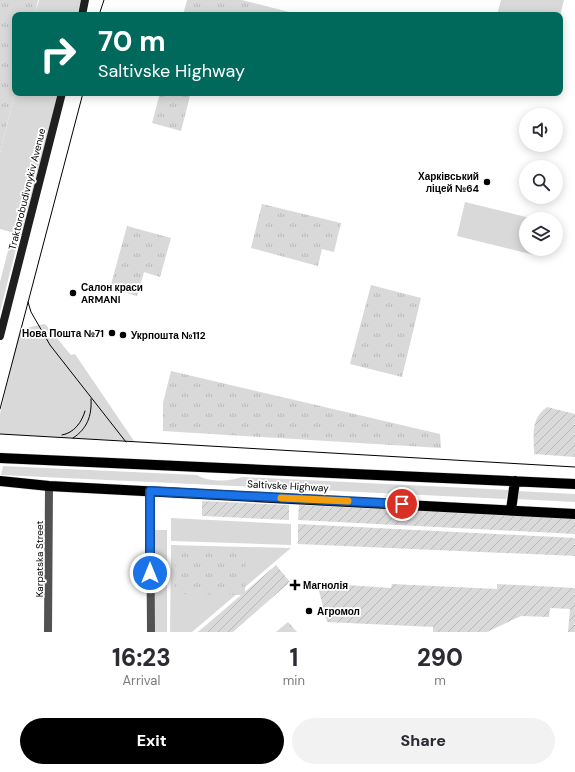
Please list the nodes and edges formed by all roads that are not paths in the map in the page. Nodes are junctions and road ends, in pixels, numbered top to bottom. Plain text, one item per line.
1 (86, 0) edge
2 (83, 12) edge
3 (61, 96) edge
4 (0, 336) edge
5 (0, 458) edge
6 (0, 481) edge
7 (515, 481) junction
8 (575, 484) edge
9 (49, 486) junction
10 (150, 491) junction
11 (511, 510) junction
12 (575, 514) edge
13 (48, 632) edge
14 (151, 632) edge

1 - 2 main road
3 - 4 main road, Traktorobudivnykiv Avenue
5 - 7 main road, Saltivske Highway
6 - 9 main road, Saltivske Highway
7 - 8 main road, Saltivske Highway
7 - 11 main road
9 - 10 main road, Saltivske Highway
9 - 13 street, Karpatska Street
10 - 11 main road, Saltivske Highway
10 - 14 street
11 - 12 main road, Saltivske Highway

